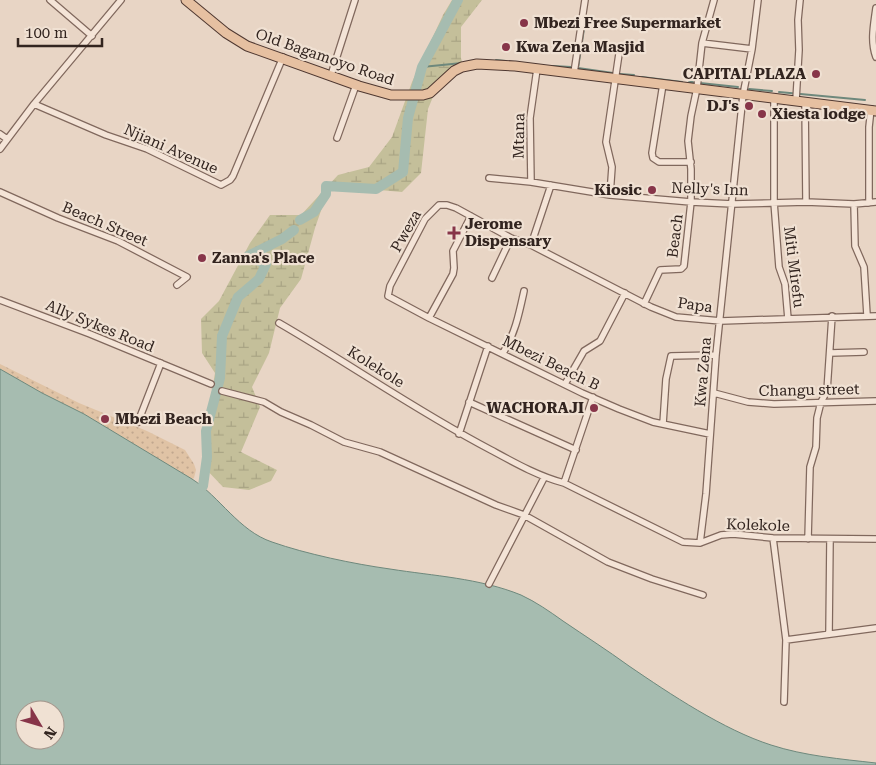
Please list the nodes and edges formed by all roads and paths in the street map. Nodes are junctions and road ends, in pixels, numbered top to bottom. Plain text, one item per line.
1 (50, 0) edge
2 (120, 0) edge
3 (186, 0) edge
4 (355, 0) edge
5 (585, 0) edge
6 (714, 0) edge
7 (758, 0) edge
8 (800, 0) edge
9 (876, 8) edge
10 (92, 36) junction
11 (702, 43) junction
12 (620, 47) dead end
13 (752, 49) junction
14 (283, 57) junction
15 (876, 57) edge
16 (537, 69) junction
17 (574, 73) junction
18 (331, 75) junction
19 (616, 79) junction
20 (663, 84) junction
21 (356, 85) junction
22 (697, 88) junction
23 (744, 95) junction
24 (774, 98) junction
25 (800, 101) junction
26 (34, 104) junction
27 (875, 109) edge
28 (0, 134) edge
29 (337, 138) dead end
30 (7, 139) junction
31 (0, 149) edge
32 (691, 162) junction
33 (489, 178) dead end
34 (531, 182) junction
35 (551, 185) junction
36 (0, 192) edge
37 (610, 194) junction
38 (691, 202) junction
39 (774, 202) junction
40 (806, 202) junction
41 (876, 202) edge
42 (869, 203) junction
43 (733, 204) junction
44 (854, 204) junction
45 (470, 216) junction
46 (512, 238) junction
47 (531, 245) junction
48 (492, 278) dead end
49 (176, 284) dead end
50 (524, 291) dead end
51 (625, 293) junction
52 (388, 296) joint
53 (0, 300) edge
54 (644, 304) junction
55 (867, 315) junction
56 (832, 316) junction
57 (876, 316) edge
58 (429, 318) junction
59 (788, 319) junction
60 (721, 322) junction
61 (279, 323) dead end
62 (488, 346) junction
63 (864, 352) dead end
64 (503, 353) junction
65 (830, 353) junction
66 (716, 355) junction
67 (160, 363) junction
68 (211, 384) dead end
69 (565, 384) junction
70 (222, 391) dead end
71 (714, 393) junction
72 (592, 397) junction
73 (469, 402) junction
74 (821, 402) junction
75 (876, 402) edge
76 (138, 422) dead end
77 (663, 424) junction
78 (459, 434) junction
79 (710, 434) junction
80 (576, 450) junction
81 (544, 478) junction
82 (564, 483) junction
83 (524, 515) junction
84 (772, 538) junction
85 (808, 538) junction
86 (830, 538) junction
87 (876, 539) edge
88 (700, 543) junction
89 (489, 584) dead end
90 (702, 595) dead end
91 (876, 628) edge
92 (829, 634) junction
93 (786, 640) junction
94 (784, 702) dead end

1 - 10 street
2 - 10 street
3 - 14 main road, Old Bagamoyo Road
4 - 18 street
5 - 17 street
6 - 11 street, Beach
7 - 13 street
8 - 25 street
9 - 15 street
10 - 26 street
11 - 13 street
11 - 22 street, Beach
12 - 19 street
13 - 23 street
14 - 18 main road, Old Bagamoyo Road
14 - 26 street, Njiani Avenue
16 - 17 main road, Old Bagamoyo Road
16 - 21 main road, Old Bagamoyo Road
16 - 34 street, Mtana
17 - 19 main road, Old Bagamoyo Road
18 - 21 main road, Old Bagamoyo Road
19 - 20 main road, Old Bagamoyo Road
19 - 37 street
20 - 22 main road, Old Bagamoyo Road
20 - 32 street
21 - 29 street
22 - 23 main road, Old Bagamoyo Road
22 - 32 street, Beach
23 - 24 main road, Old Bagamoyo Road
23 - 43 street
24 - 25 main road, Old Bagamoyo Road
24 - 39 street, Miti Mirefu
25 - 27 main road, Old Bagamoyo Road
25 - 40 street
26 - 30 street
27 - 42 street
28 - 30 street
30 - 31 street
32 - 38 street, Beach
33 - 34 street
34 - 35 street
35 - 37 street, Nelly's Inn
35 - 47 street
36 - 49 street, Beach Street
37 - 38 street, Nelly's Inn
38 - 43 street, Nelly's Inn
38 - 54 street, Beach
39 - 40 street, Nelly's Inn
39 - 43 street, Nelly's Inn
39 - 59 street, Miti Mirefu
40 - 44 street, Nelly's Inn
41 - 42 street, Nelly's Inn
42 - 44 street, Nelly's Inn
43 - 60 street, Kwa Zena
44 - 55 street
45 - 46 street, Pweza
45 - 52 street, Pweza
45 - 58 street
46 - 47 street, Pweza
46 - 48 street
47 - 51 street, Pweza
50 - 64 street
51 - 54 street, Papa
51 - 69 street
52 - 58 street, Mbezi Beach B
53 - 67 street, Ally Sykes Road
54 - 60 street, Papa
55 - 56 street, Papa
55 - 57 street, Papa
56 - 59 street, Papa
56 - 65 street
58 - 62 street, Mbezi Beach B
59 - 60 street, Papa
60 - 66 street, Kwa Zena
61 - 78 street, Kolekole
62 - 64 street, Mbezi Beach B
62 - 73 street
63 - 65 street
64 - 69 street, Mbezi Beach B
65 - 74 street
66 - 71 street, Kwa Zena
66 - 77 street
67 - 68 street, Ally Sykes Road
67 - 76 street
69 - 72 street, Mbezi Beach B
70 - 83 street
71 - 74 street, Changu street
71 - 79 street, Kwa Zena
72 - 77 street, Mbezi Beach B
72 - 80 street
73 - 78 street
73 - 80 street
74 - 75 street, Changu street
74 - 85 street
77 - 79 street, Mbezi Beach B
78 - 81 street, Kolekole
79 - 88 street, Kwa Zena
80 - 82 street
81 - 82 street, Kolekole
81 - 83 street
82 - 88 street, Kolekole
83 - 89 street
83 - 90 street
84 - 85 street, Kolekole
84 - 88 street, Kolekole
84 - 93 street
85 - 86 street, Kolekole
86 - 87 street, Kolekole
86 - 92 street
91 - 92 street
92 - 93 street
93 - 94 street

